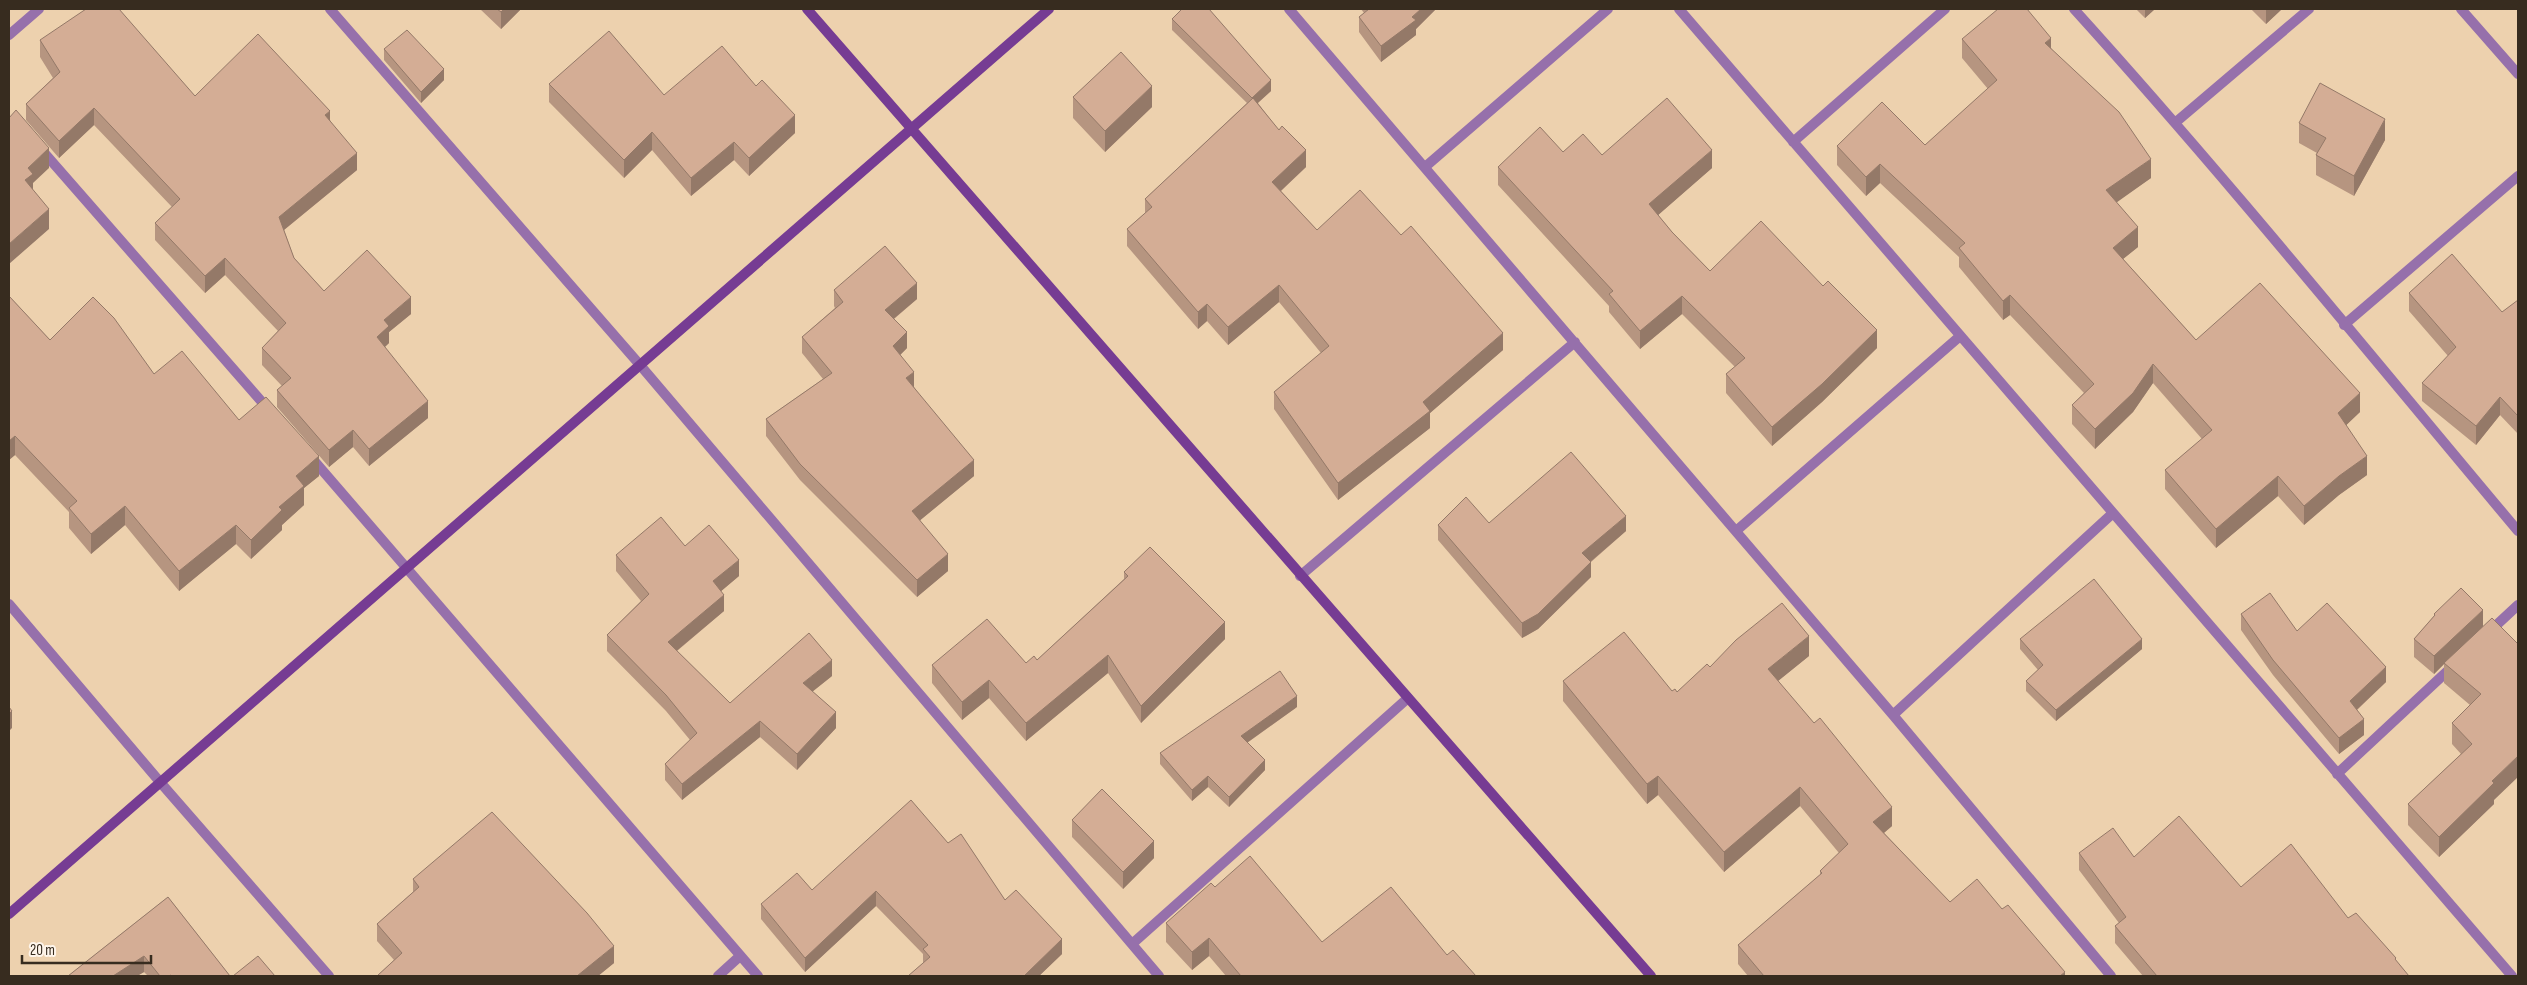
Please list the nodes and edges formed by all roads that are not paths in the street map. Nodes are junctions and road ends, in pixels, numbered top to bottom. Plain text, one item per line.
1 (39, 9) edge
2 (330, 9) edge
3 (807, 9) edge
4 (1049, 9) edge
5 (1289, 9) edge
6 (1608, 9) edge
7 (1679, 9) edge
8 (1945, 9) edge
9 (2074, 9) edge
10 (2309, 9) edge
11 (2461, 9) edge
12 (9, 35) edge
13 (2518, 74) edge
14 (2176, 122) junction
15 (911, 128) junction
16 (35, 141) edge
17 (1793, 142) junction
18 (1425, 167) junction
19 (2518, 176) edge
20 (2344, 325) junction
21 (1959, 336) junction
22 (1575, 342) junction
23 (640, 365) junction
24 (276, 418) edge
25 (302, 448) edge
26 (2113, 513) junction
27 (2518, 531) edge
28 (1736, 532) junction
29 (407, 567) junction
30 (1300, 576) junction
31 (9, 604) edge
32 (2518, 605) edge
33 (2482, 639) edge
34 (2460, 659) edge
35 (1408, 698) junction
36 (1893, 715) junction
37 (2337, 774) junction
38 (160, 782) junction
39 (9, 914) edge
40 (1132, 944) junction
41 (740, 956) junction
42 (329, 976) edge
43 (718, 976) edge
44 (758, 976) edge
45 (1159, 976) edge
46 (1650, 976) edge
47 (2111, 976) edge
48 (2512, 976) edge

1 - 12 street
2 - 23 street
3 - 15 street
4 - 15 street
5 - 18 street
6 - 18 street
7 - 17 street
8 - 17 street
9 - 14 street
10 - 14 street
11 - 13 street
14 - 20 street
15 - 23 street
15 - 30 street
16 - 24 street
17 - 21 street
18 - 22 street
19 - 20 street
20 - 27 street
21 - 26 street
21 - 28 street
22 - 28 street
22 - 30 street
23 - 29 street
23 - 40 street
25 - 29 street
26 - 36 street
26 - 37 street
28 - 36 street
29 - 38 street
29 - 41 street
30 - 35 street
31 - 38 street
32 - 33 street
34 - 37 street
35 - 40 street
35 - 46 street
36 - 47 street
37 - 48 street
38 - 39 street
38 - 42 street
40 - 45 street
41 - 43 street
41 - 44 street

